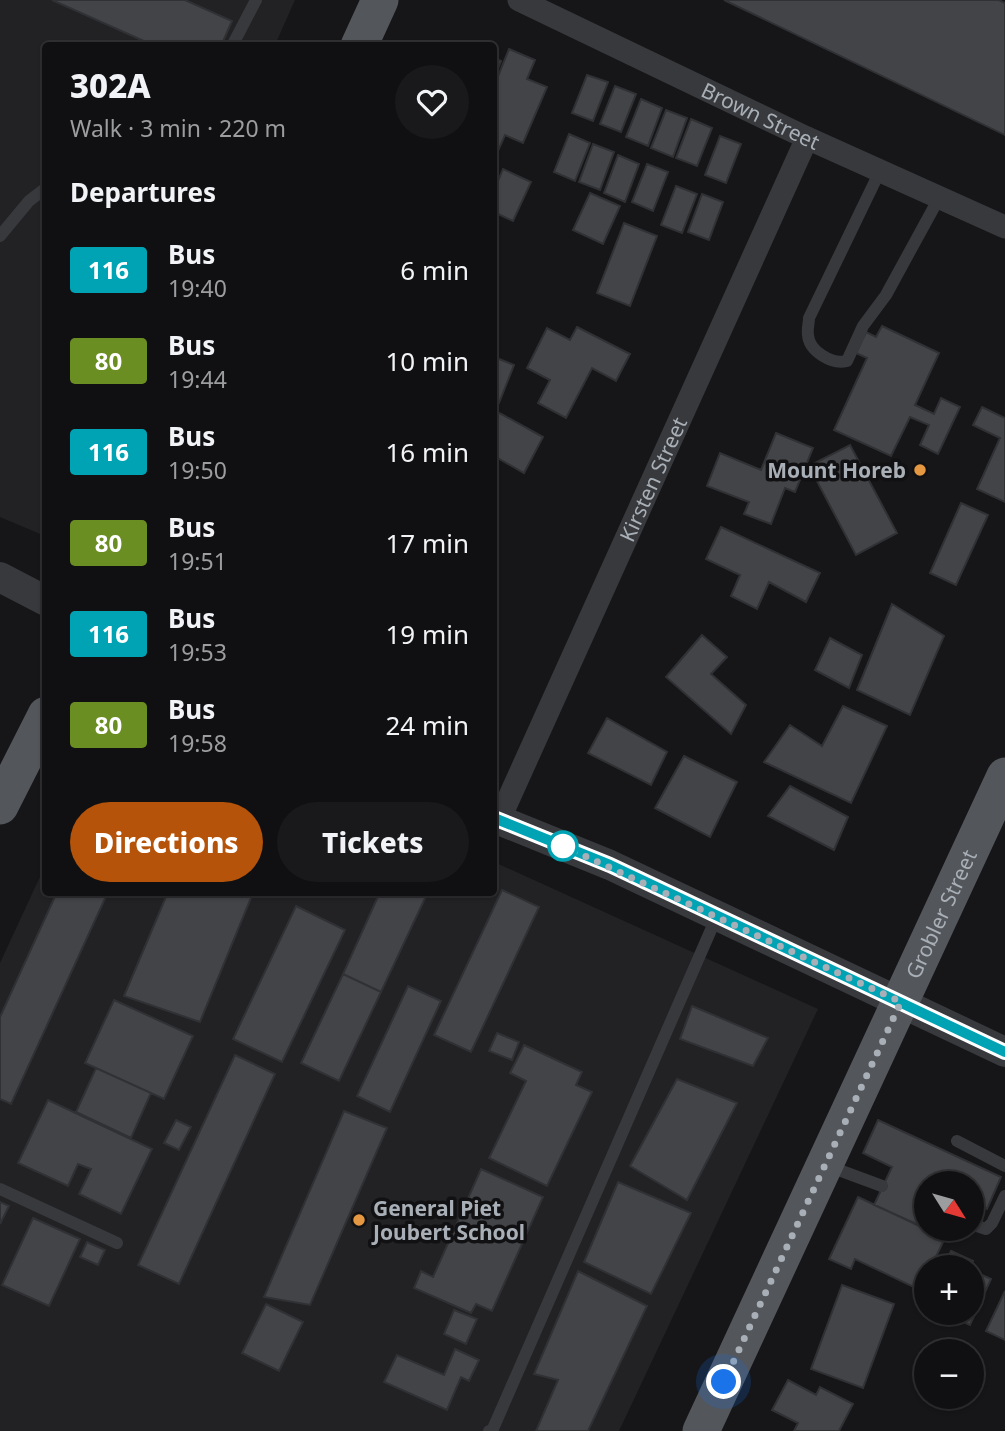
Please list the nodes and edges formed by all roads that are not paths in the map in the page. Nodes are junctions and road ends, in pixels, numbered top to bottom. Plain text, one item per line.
1 (256, 0) edge
2 (380, 0) edge
3 (519, 0) edge
4 (234, 42) edge
5 (361, 42) edge
6 (807, 138) junction
7 (880, 171) junction
8 (42, 191) edge
9 (939, 198) junction
10 (1005, 227) edge
11 (0, 236) edge
12 (0, 577) edge
13 (42, 599) edge
14 (42, 723) edge
15 (1005, 776) edge
16 (0, 806) edge
17 (497, 817) edge
18 (497, 819) edge
19 (717, 916) junction
20 (901, 1002) junction
21 (1005, 1052) edge
22 (957, 1141) dead end
23 (825, 1165) junction
24 (1005, 1166) edge
25 (882, 1186) dead end
26 (0, 1189) edge
27 (1005, 1196) edge
28 (984, 1227) edge
29 (117, 1243) dead end
30 (489, 1431) edge
31 (701, 1431) edge

1 - 4 lane
2 - 5 main road
3 - 6 street, Brown Street
6 - 7 street, Brown Street
6 - 17 street, Kirsten Street
7 - 9 street, Brown Street
7 - 9 lane
8 - 11 lane
9 - 10 street, Brown Street
12 - 13 street
14 - 16 main road
15 - 20 main road, Grobler Street
18 - 19 street
19 - 20 street
19 - 30 lane
20 - 21 street
20 - 23 main road, Grobler Street
22 - 24 lane
23 - 25 lane
23 - 31 main road, Grobler Street
26 - 29 lane
27 - 28 lane

